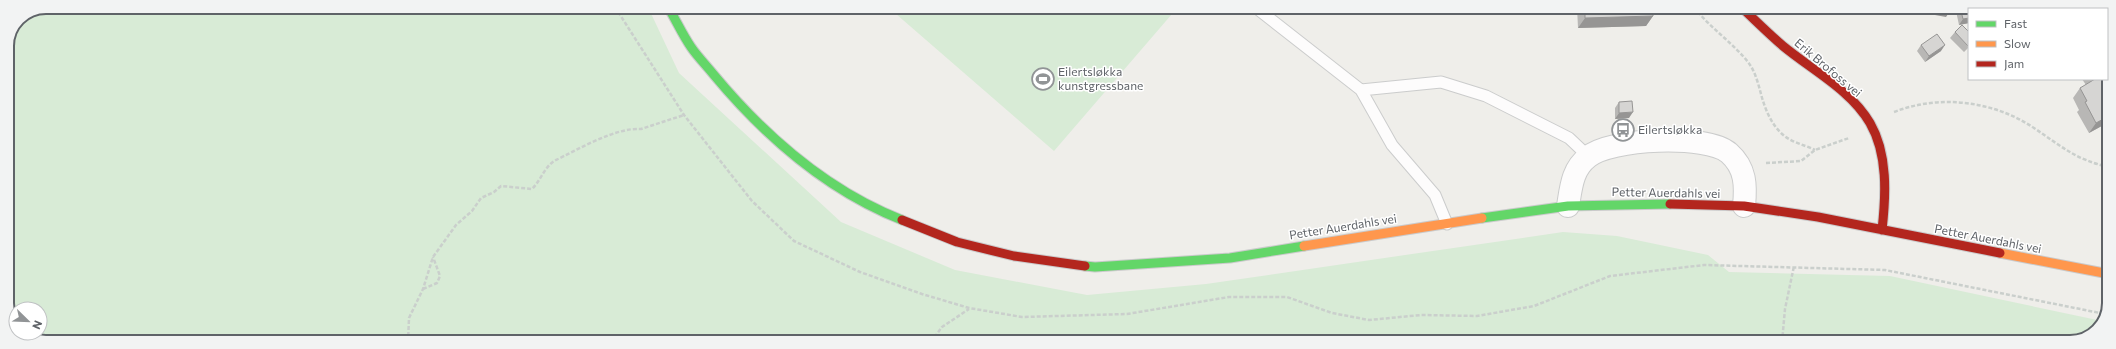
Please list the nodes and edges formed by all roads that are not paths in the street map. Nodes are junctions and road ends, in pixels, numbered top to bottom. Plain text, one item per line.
1 (672, 14) edge
2 (1264, 14) edge
3 (1748, 14) edge
4 (1361, 90) junction
5 (1588, 156) junction
6 (1568, 206) junction
7 (1744, 206) junction
8 (1447, 224) junction
9 (1882, 230) junction
10 (2102, 273) edge

1 - 8 street, Petter Auerdahls vei
2 - 4 lane
3 - 9 street, Erik Brofoss vei
4 - 5 lane
4 - 8 lane
5 - 6 street
5 - 7 street
6 - 7 street, Petter Auerdahls vei
6 - 8 street, Petter Auerdahls vei
7 - 9 street, Petter Auerdahls vei
9 - 10 street, Petter Auerdahls vei

